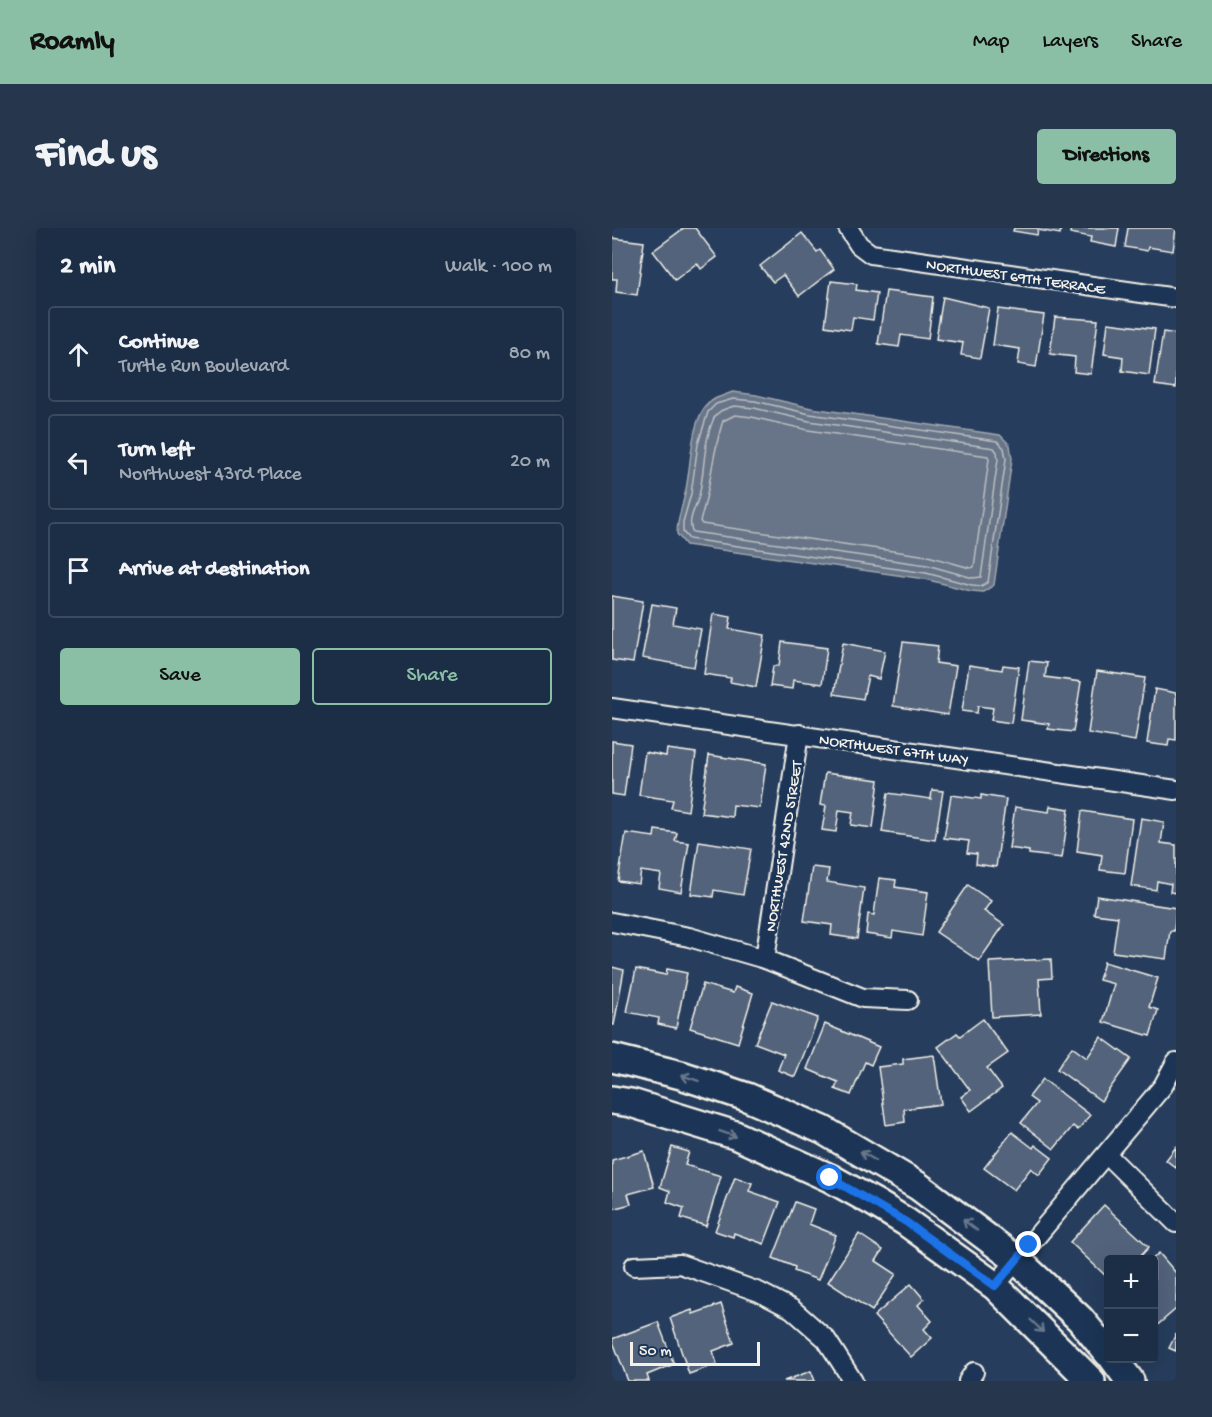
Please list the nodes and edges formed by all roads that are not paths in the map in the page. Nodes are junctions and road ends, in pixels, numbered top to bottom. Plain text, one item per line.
1 (848, 228) edge
2 (1176, 298) edge
3 (612, 708) edge
4 (799, 734) junction
5 (1176, 790) edge
6 (612, 922) edge
7 (765, 959) junction
8 (908, 1000) dead end
9 (612, 1058) edge
10 (1176, 1062) edge
11 (612, 1100) edge
12 (1107, 1155) junction
13 (1176, 1223) edge
14 (1017, 1260) junction
15 (634, 1266) dead end
16 (995, 1286) junction
17 (1104, 1348) edge
18 (1116, 1363) edge
19 (853, 1381) edge
20 (1091, 1381) edge
21 (1130, 1381) edge

1 - 2 street, NORTHWEST 69TH TERRACE
3 - 4 street, NORTHWEST 67TH WAY
4 - 5 street, NORTHWEST 67TH WAY
4 - 7 street, NORTHWEST 42ND STREET
6 - 7 street
7 - 8 street
14 -> 9 street
10 - 12 street
11 -> 16 street
12 - 13 street
12 - 14 street
14 - 16 street
14 - 17 street
15 - 19 street
16 -> 20 street
18 - 21 street

